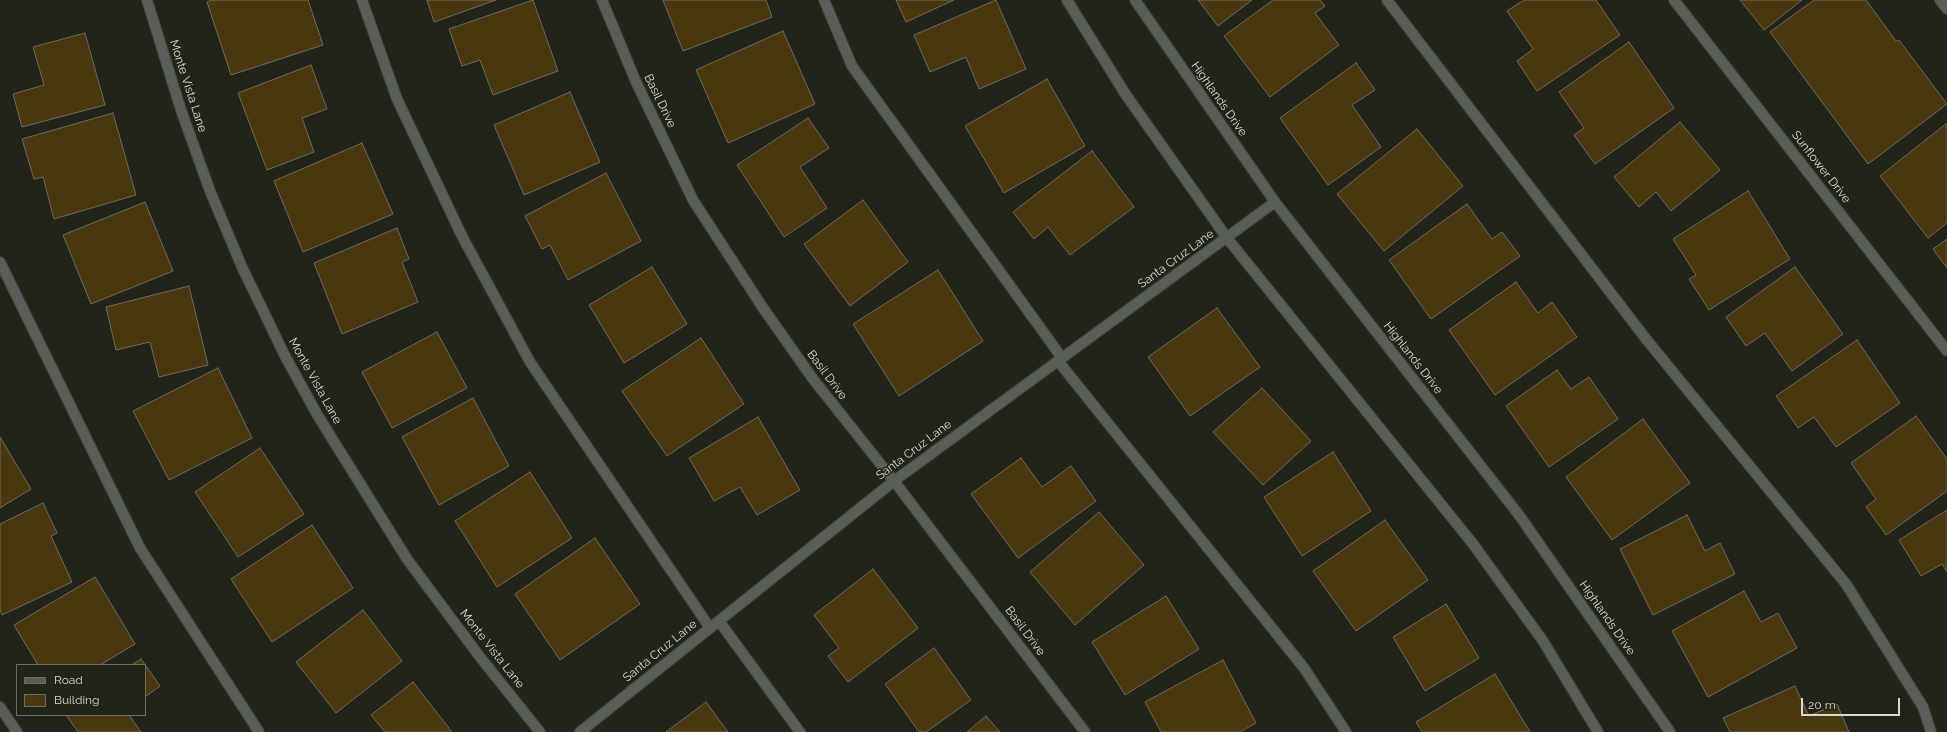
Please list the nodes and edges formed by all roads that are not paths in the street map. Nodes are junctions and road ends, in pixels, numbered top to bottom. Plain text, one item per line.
1 (147, 0) edge
2 (362, 0) edge
3 (602, 0) edge
4 (824, 0) edge
5 (1067, 0) edge
6 (1135, 0) edge
7 (1387, 0) edge
8 (1674, 0) edge
9 (1940, 0) edge
10 (1947, 9) edge
11 (1275, 202) junction
12 (1227, 238) junction
13 (0, 262) edge
14 (1947, 351) edge
15 (1060, 359) junction
16 (894, 481) junction
17 (719, 621) junction
18 (710, 628) junction
19 (0, 707) edge
20 (17, 732) edge
21 (259, 732) edge
22 (540, 732) edge
23 (580, 732) edge
24 (800, 732) edge
25 (1085, 732) edge
26 (1346, 732) edge
27 (1598, 732) edge
28 (1670, 732) edge
29 (1932, 732) edge

1 - 22 street, Monte Vista Lane
2 - 18 street
3 - 16 street, Basil Drive
4 - 15 street
5 - 12 street
6 - 11 street, Highlands Drive
7 - 29 street
8 - 14 street, Sunflower Drive
9 - 10 street
11 - 12 street, Santa Cruz Lane
11 - 28 street, Highlands Drive
12 - 15 street, Santa Cruz Lane
12 - 27 street
13 - 21 street
15 - 16 street, Santa Cruz Lane
15 - 26 street
16 - 17 street, Santa Cruz Lane
16 - 25 street, Basil Drive
17 - 18 street, Santa Cruz Lane
17 - 24 street
18 - 23 street, Santa Cruz Lane
19 - 20 street

